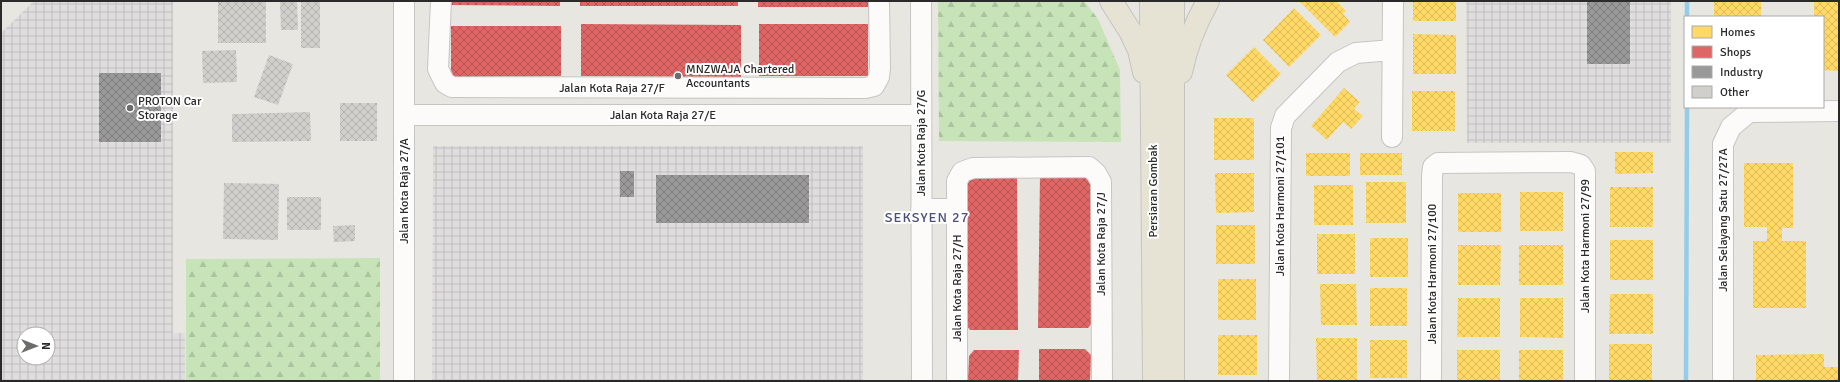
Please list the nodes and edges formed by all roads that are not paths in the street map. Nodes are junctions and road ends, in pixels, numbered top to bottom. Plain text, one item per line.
1 (404, 1) edge
2 (440, 1) edge
3 (879, 1) edge
4 (921, 1) edge
5 (1111, 1) edge
6 (1151, 1) edge
7 (1173, 1) edge
8 (1208, 1) edge
9 (1393, 1) edge
10 (1392, 50) junction
11 (753, 87) junction
12 (570, 88) junction
13 (1839, 111) edge
14 (404, 115) junction
15 (570, 115) junction
16 (753, 115) junction
17 (921, 115) junction
18 (1162, 115) junction
19 (1392, 137) dead end
20 (1433, 167) joint
21 (962, 172) joint
22 (921, 209) junction
23 (956, 209) junction
24 (404, 381) edge
25 (922, 381) edge
26 (956, 381) edge
27 (1102, 381) edge
28 (1154, 381) edge
29 (1173, 381) edge
30 (1279, 381) edge
31 (1432, 381) edge
32 (1585, 381) edge
33 (1723, 381) edge

1 - 14 street, Jalan Kota Raja 27/A
2 - 12 street, Jalan Kota Raja 27/F
3 - 11 street, Jalan Kota Raja 27/F
4 - 17 street, Jalan Kota Raja 27/G
5 - 18 main road
6 - 18 main road, Persiaran Gombak
7 - 18 main road, Persiaran Gombak
8 - 18 main road
9 - 10 street
10 - 19 street
10 - 30 street, Jalan Kota Harmoni 27/101
11 - 12 street, Jalan Kota Raja 27/F
11 - 16 street
12 - 15 street
13 - 33 street, Jalan Selayang Satu 27/27A
14 - 15 street, Jalan Kota Raja 27/E
14 - 24 street, Jalan Kota Raja 27/A
15 - 16 street, Jalan Kota Raja 27/E
16 - 17 street, Jalan Kota Raja 27/E
17 - 22 street, Jalan Kota Raja 27/G
18 - 28 main road, Persiaran Gombak
18 - 29 main road, Persiaran Gombak
20 - 31 street, Jalan Kota Harmoni 27/100
20 - 32 street, Jalan Kota Harmoni 27/99
21 - 23 street, Jalan Kota Raja 27/H
21 - 27 street, Jalan Kota Raja 27/J
22 - 23 street
22 - 25 street, Jalan Kota Raja 27/G
23 - 26 street, Jalan Kota Raja 27/H

